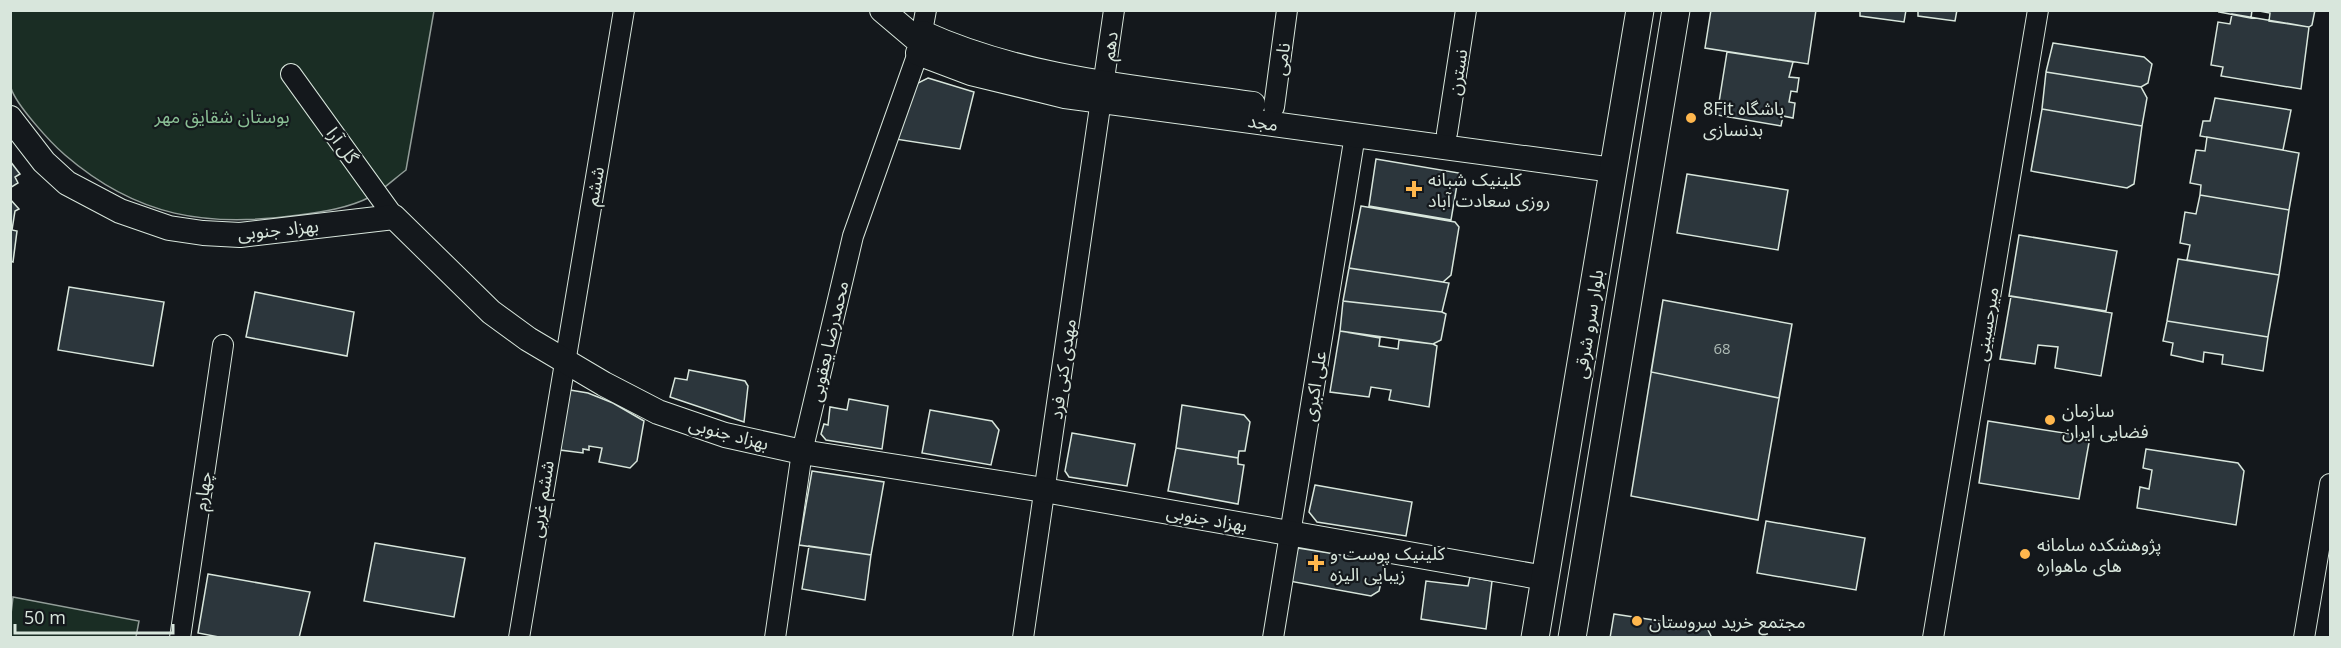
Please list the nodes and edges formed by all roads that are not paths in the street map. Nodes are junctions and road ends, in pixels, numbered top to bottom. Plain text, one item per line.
1 (624, 10) edge
2 (882, 10) edge
3 (1114, 10) edge
4 (1287, 10) edge
5 (1466, 10) edge
6 (1640, 10) edge
7 (1676, 10) edge
8 (2038, 10) edge
9 (922, 35) edge
10 (291, 74) dead end
11 (1103, 91) junction
12 (1273, 115) junction
13 (10, 118) edge
14 (1356, 127) junction
15 (1446, 140) junction
16 (1614, 164) junction
17 (394, 217) junction
18 (224, 345) dead end
19 (564, 361) junction
20 (802, 452) junction
21 (2331, 484) edge
22 (1044, 490) junction
23 (1290, 533) junction
24 (1545, 578) junction
25 (180, 638) edge
26 (519, 638) edge
27 (775, 638) edge
28 (1023, 638) edge
29 (1273, 638) edge
30 (1535, 638) edge
31 (1572, 638) edge
32 (1933, 638) edge
33 (2304, 638) edge

1 - 19 street, ششم
2 - 9 street, مجد
3 - 11 street, دهم
4 - 12 street, نامی
5 - 15 street, نسترن
6 - 16 main road, بلوار سرو شرقی
7 - 31 main road, بلوار سرو شرقی
8 - 32 street, میرحسینی
9 - 11 street, مجد
9 - 20 street, محمدرضا یعقوبی
10 - 17 street, گل آرا
11 - 12 street, مجد
11 - 22 street, مهدی کنی فرد
12 - 14 street, مجد
13 - 17 street, بهزاد جنوبی
14 - 15 street, مجد
14 - 23 street, علی اکبری
15 - 16 street, مجد
16 - 24 main road, بلوار سرو شرقی
17 - 19 street, بهزاد جنوبی
18 - 25 street, چهارم
19 - 20 street, بهزاد جنوبی
19 - 26 street, ششم غربی
20 - 22 street, بهزاد جنوبی
20 - 27 street, محمدرضا یعقوبی
21 - 33 street
22 - 23 street, بهزاد جنوبی
22 - 28 street, مهدی کنی فرد
23 - 24 street, بهزاد جنوبی
23 - 29 street, علی اکبری
24 - 30 main road, بلوار سرو شرقی

